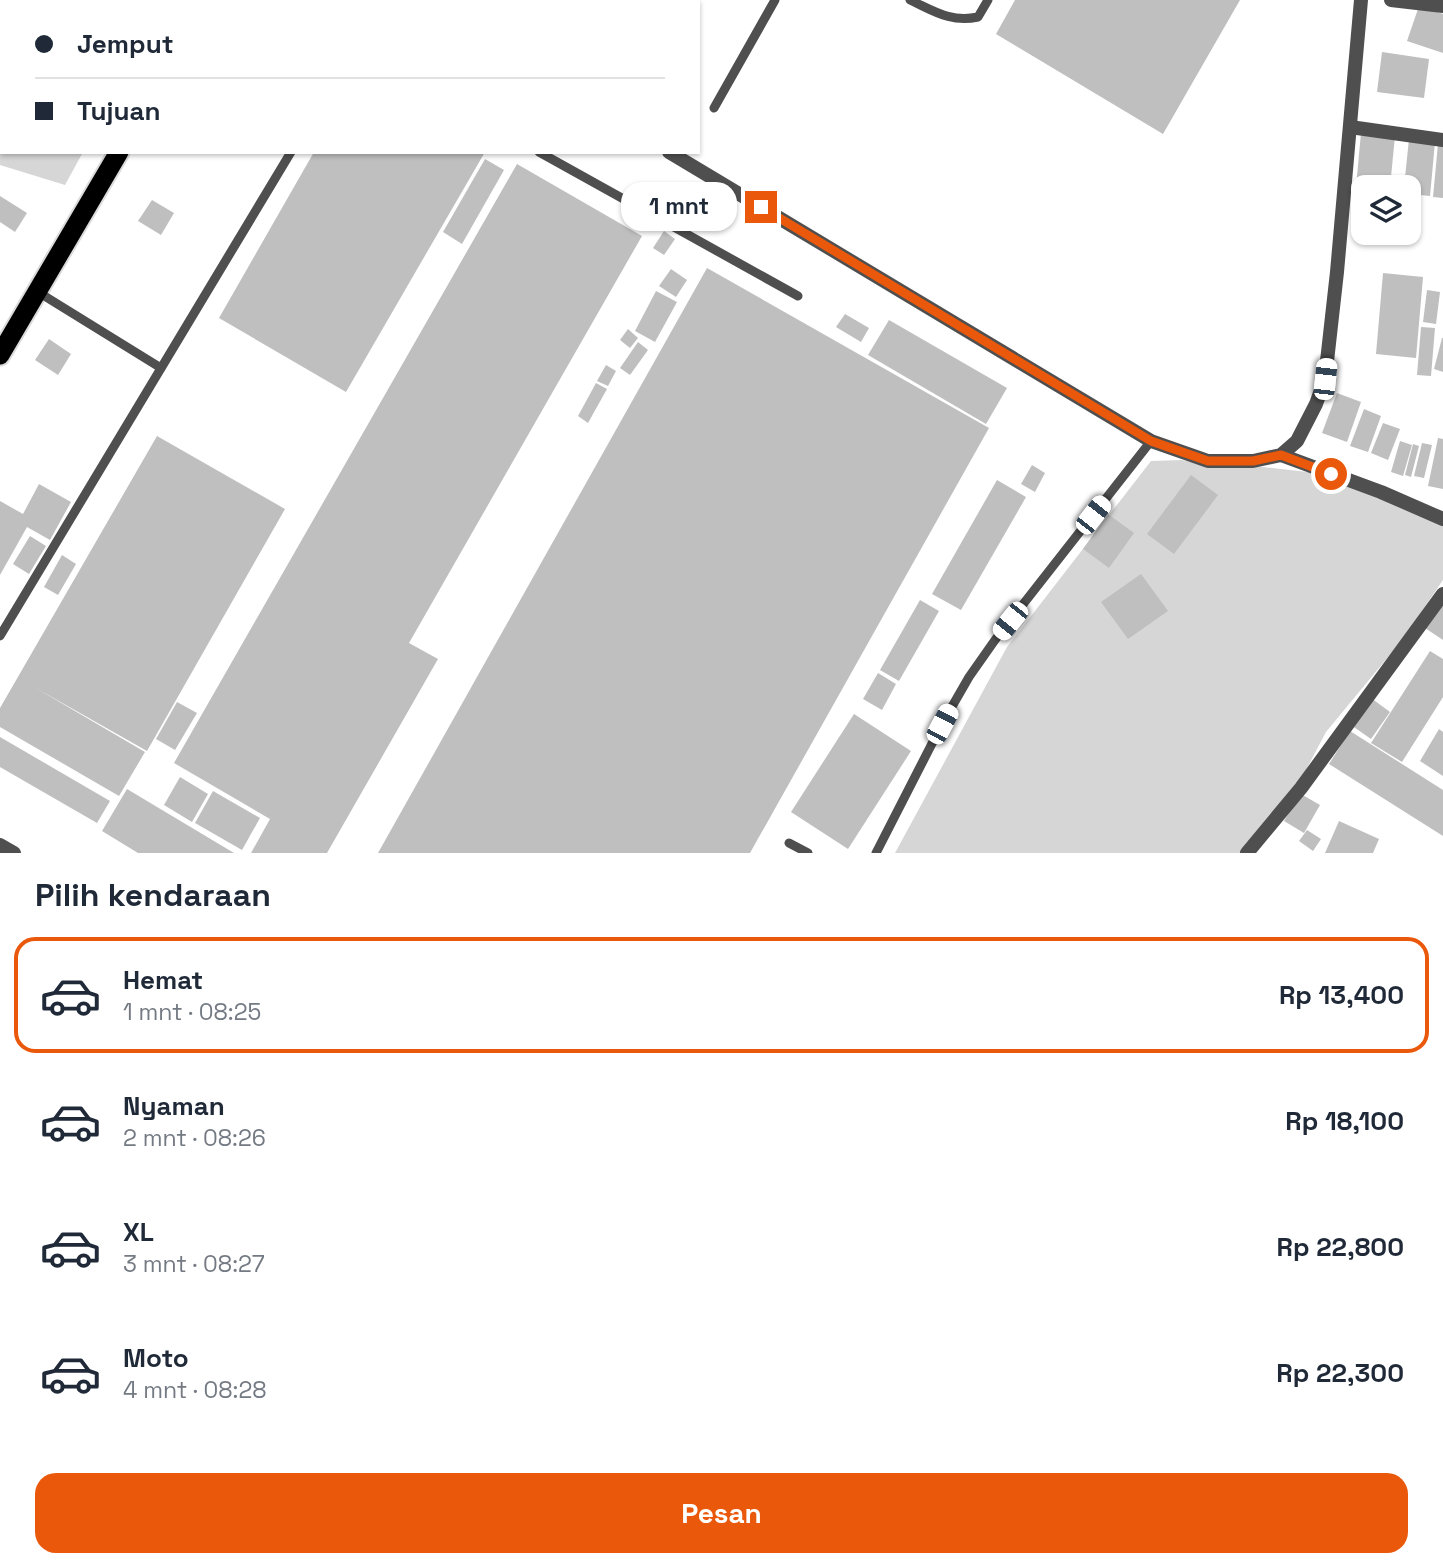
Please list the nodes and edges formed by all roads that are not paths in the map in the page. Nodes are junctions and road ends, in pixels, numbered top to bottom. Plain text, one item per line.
1 (775, 0) edge
2 (909, 0) edge
3 (988, 0) edge
4 (1361, 0) edge
5 (1391, 0) edge
6 (1443, 6) edge
7 (714, 108) dead end
8 (1350, 127) junction
9 (1443, 140) edge
10 (118, 154) edge
11 (290, 154) edge
12 (543, 154) edge
13 (672, 154) edge
14 (38, 292) junction
15 (798, 296) dead end
16 (0, 355) edge
17 (161, 368) junction
18 (1151, 441) junction
19 (1281, 455) junction
20 (1443, 519) edge
21 (1443, 594) edge
22 (0, 636) edge
23 (789, 843) dead end
24 (0, 845) edge
25 (13, 853) edge
26 (808, 853) edge
27 (876, 853) edge
28 (1247, 853) edge

1 - 7 lane
2 - 3 lane
4 - 8 street
5 - 6 street
8 - 9 street
8 - 19 street
10 - 14 highway
11 - 17 lane
12 - 15 lane
13 - 18 street
14 - 16 highway
14 - 17 lane
17 - 22 lane
18 - 19 street
18 - 27 lane
19 - 20 street
21 - 28 street
23 - 26 lane
24 - 25 street

